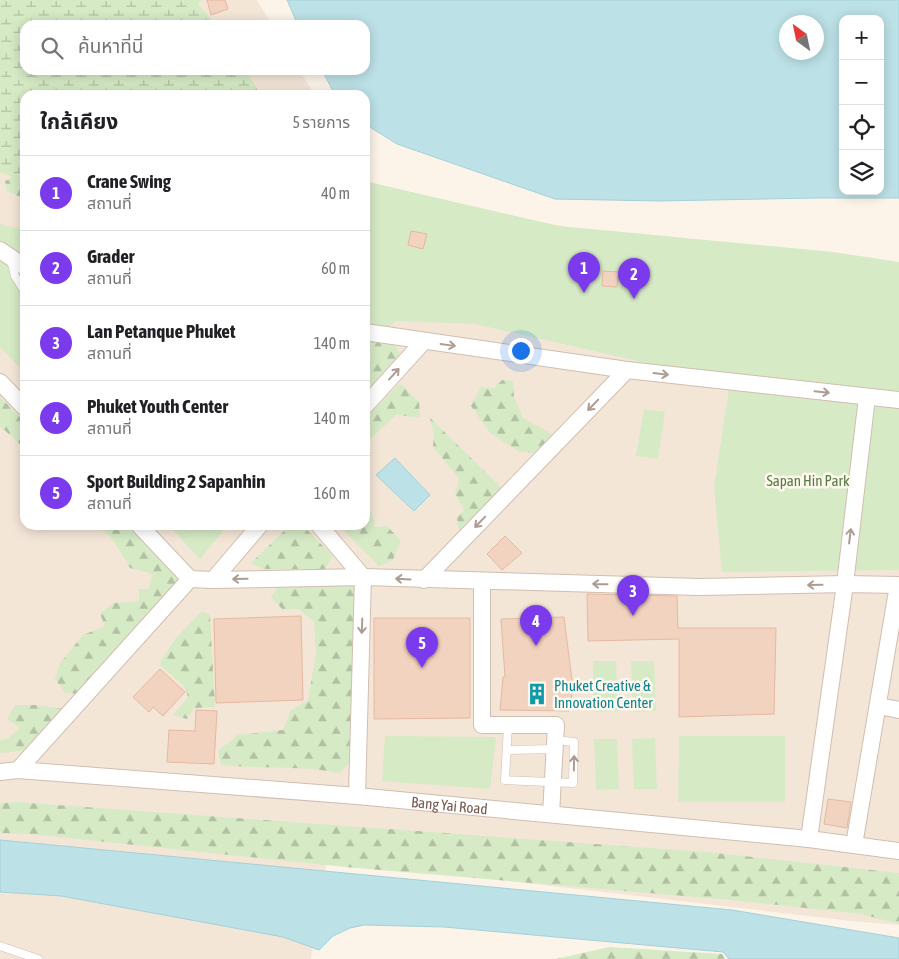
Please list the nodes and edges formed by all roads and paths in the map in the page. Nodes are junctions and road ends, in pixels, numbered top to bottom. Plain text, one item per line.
1 (5, 254) edge
2 (20, 264) edge
3 (20, 284) edge
4 (370, 333) edge
5 (424, 341) junction
6 (627, 370) junction
7 (0, 382) edge
8 (867, 397) junction
9 (370, 400) edge
10 (899, 400) edge
11 (20, 403) edge
12 (143, 530) edge
13 (256, 530) edge
14 (323, 530) edge
15 (363, 577) junction
16 (190, 578) junction
17 (212, 580) junction
18 (424, 580) junction
19 (482, 581) junction
20 (845, 584) junction
21 (899, 585) edge
22 (878, 706) junction
23 (899, 710) edge
24 (508, 725) junction
25 (555, 745) junction
26 (507, 750) junction
27 (18, 770) junction
28 (0, 772) edge
29 (553, 782) junction
30 (357, 796) junction
31 (551, 814) junction
32 (809, 839) junction
33 (854, 845) junction
34 (899, 851) edge
35 (0, 946) edge
36 (38, 959) edge

1 - 2 street
1 - 3 lane
4 - 5 street
5 -> 6 street
9 -> 5 street
6 -> 8 street
6 -> 18 street
7 - 11 street
8 - 10 street
20 -> 8 street
12 - 16 street
13 - 17 street
14 - 15 street
15 -> 17 street
18 -> 15 street
15 -> 30 street
16 - 17 street
16 - 27 street
18 - 19 street
20 -> 19 street
19 - 24 street
20 - 21 street
20 - 32 street
21 - 22 street
22 - 23 street
22 - 33 street
24 - 25 street
24 - 26 lane
25 - 26 lane
25 - 29 street
26 - 29 lane
27 - 28 street, Bang Yai Road
27 - 30 street, Bang Yai Road
29 - 31 street
30 - 31 street, Bang Yai Road
31 - 32 street, Bang Yai Road
32 - 33 street, Bang Yai Road
33 - 34 street, Bang Yai Road
35 - 36 lane

